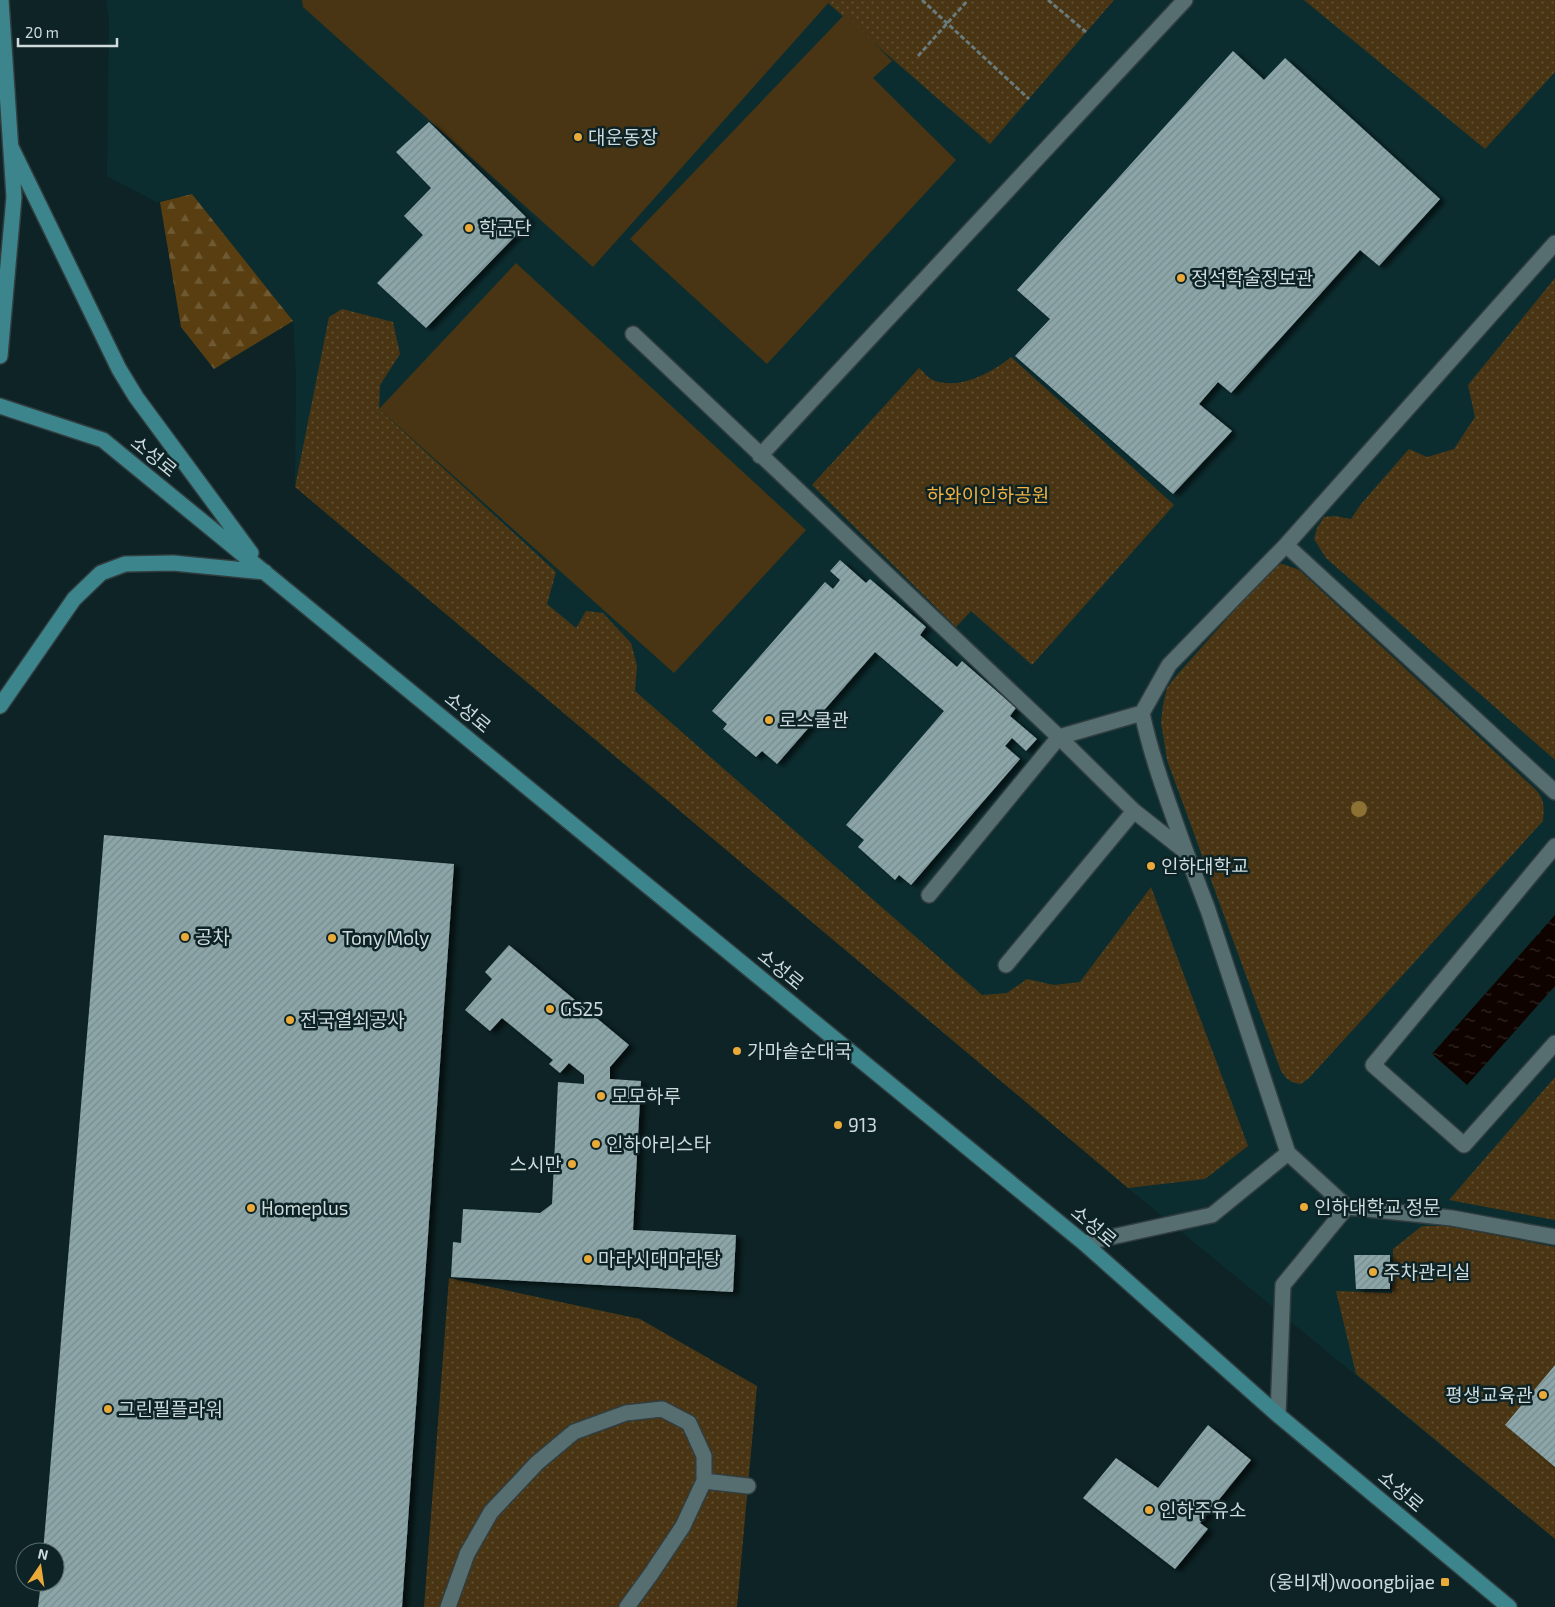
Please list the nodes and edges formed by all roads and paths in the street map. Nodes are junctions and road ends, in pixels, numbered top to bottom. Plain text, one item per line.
1 (1, 0) edge
2 (922, 0) edge
3 (968, 0) edge
4 (1048, 0) edge
5 (1185, 0) edge
6 (947, 23) junction
7 (1086, 32) dead end
8 (2, 54) edge
9 (918, 56) dead end
10 (1029, 99) dead end
11 (11, 147) junction
12 (1555, 243) edge
13 (633, 334) dead end
14 (0, 356) edge
15 (0, 406) edge
16 (760, 456) junction
17 (1286, 545) junction
18 (265, 572) junction
19 (0, 706) edge
20 (1142, 713) junction
21 (1059, 737) junction
22 (1555, 792) edge
23 (1134, 811) junction
24 (1555, 846) edge
25 (1186, 852) junction
26 (929, 895) dead end
27 (1006, 965) dead end
28 (1555, 1042) edge
29 (1288, 1153) junction
30 (1348, 1207) junction
31 (1555, 1236) edge
32 (1084, 1242) junction
33 (1278, 1415) junction
34 (704, 1481) junction
35 (748, 1486) dead end
36 (448, 1607) edge
37 (627, 1607) edge
38 (1509, 1607) edge

1 - 8 main road
2 - 6 path
3 - 6 path
4 - 7 path
5 - 16 street
6 - 9 path
6 - 10 path
8 - 11 main road
11 - 14 main road
11 - 18 main road
12 - 17 street
13 - 16 street
15 - 18 main road, 소성로
16 - 21 street
17 - 20 street
17 - 22 street
18 - 19 main road
18 - 32 main road, 소성로
20 - 21 street
20 - 25 street
21 - 23 street
21 - 26 street
23 - 25 street
23 - 27 street
24 - 28 street
25 - 29 street
29 - 30 street
29 - 32 street
30 - 31 street
30 - 33 street
32 - 33 main road, 소성로
33 - 38 main road, 소성로
34 - 35 street
34 - 36 street
34 - 37 street

